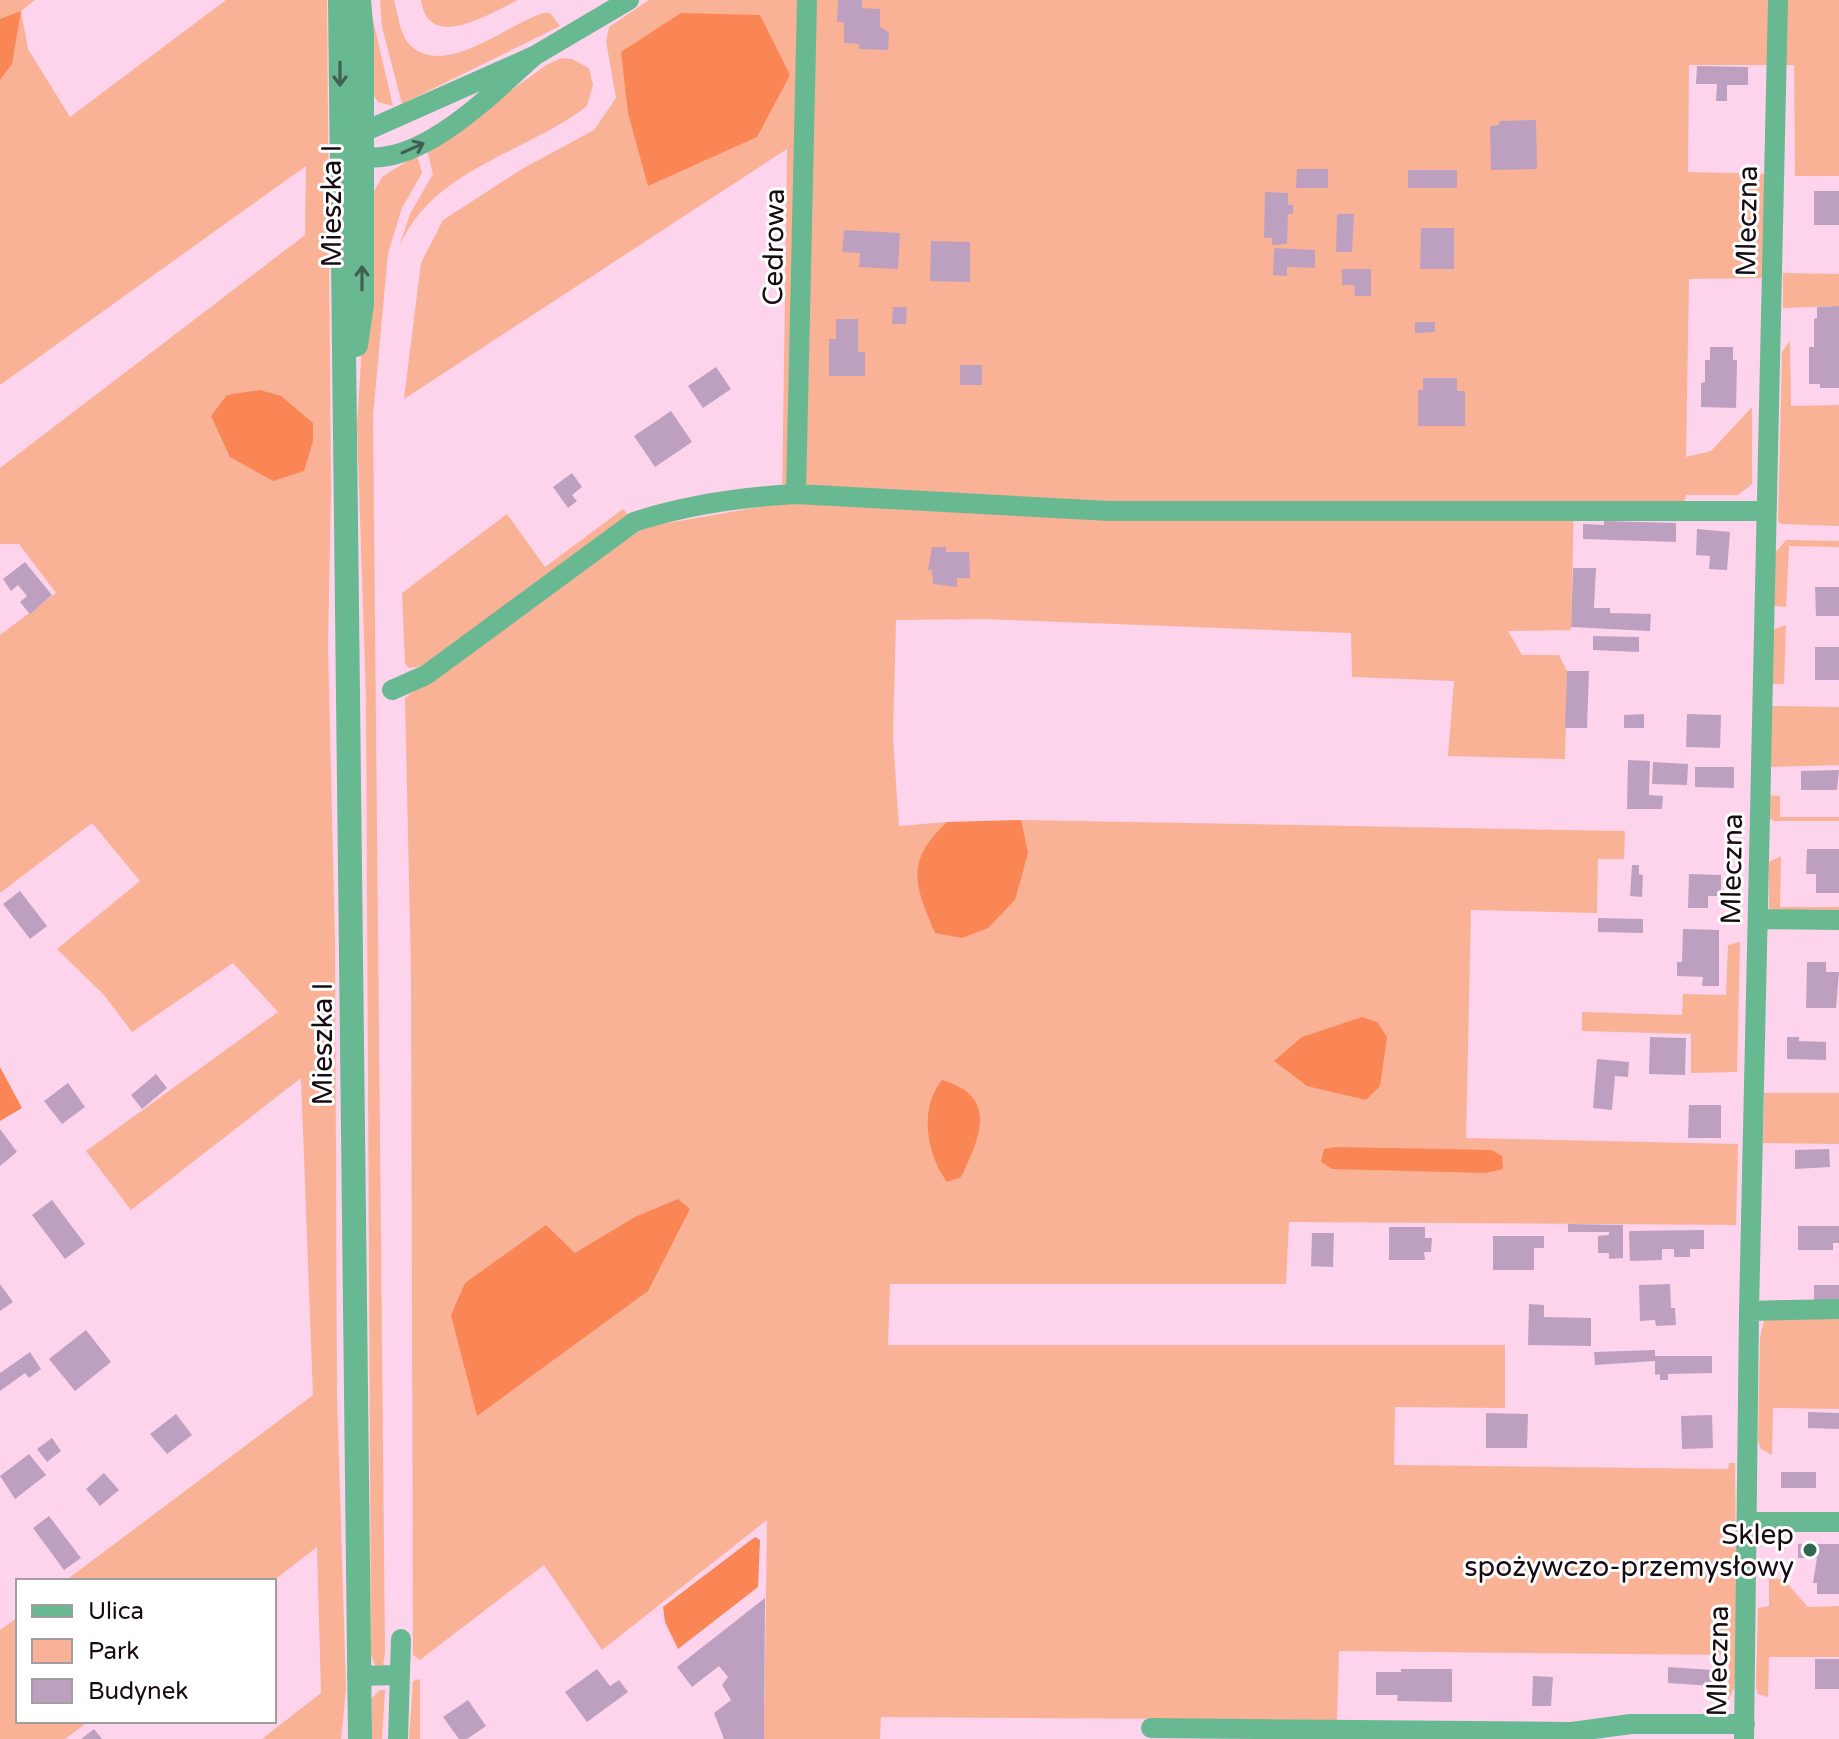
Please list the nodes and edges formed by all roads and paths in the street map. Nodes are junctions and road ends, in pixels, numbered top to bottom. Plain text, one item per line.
1 (340, 0) edge
2 (359, 0) edge
3 (629, 0) edge
4 (807, 0) edge
5 (1778, 0) edge
6 (534, 56) junction
7 (361, 93) junction
8 (392, 119) junction
9 (361, 133) junction
10 (350, 153) junction
11 (796, 494) junction
12 (1767, 511) junction
13 (392, 690) dead end
14 (1758, 919) junction
15 (1839, 920) edge
16 (1839, 1309) edge
17 (1749, 1311) junction
18 (1747, 1522) junction
19 (1839, 1522) edge
20 (401, 1639) dead end
21 (400, 1675) junction
22 (357, 1676) junction
23 (1151, 1728) dead end
24 (1744, 1732) edge
25 (348, 1739) edge
26 (360, 1739) edge
27 (398, 1739) edge

1 -> 10 street, Mieszka I
2 - 7 street, Mieszka I
3 - 6 street
4 - 11 street, Cedrowa
5 - 12 street, Mleczna
6 - 8 street
10 -> 6 street
7 - 8 street
7 - 9 street, Mieszka I
8 - 9 street
9 - 10 street, Mieszka I
10 - 22 street, Mieszka I
11 - 12 street
11 - 13 street
12 - 14 street, Mleczna
14 - 15 street
14 - 17 street, Mleczna
16 - 17 street
17 - 18 street, Mleczna
18 - 19 street
18 - 24 street, Mleczna
20 - 21 street
21 - 22 street
21 - 27 street
22 - 25 street
22 - 26 street
23 - 24 street

